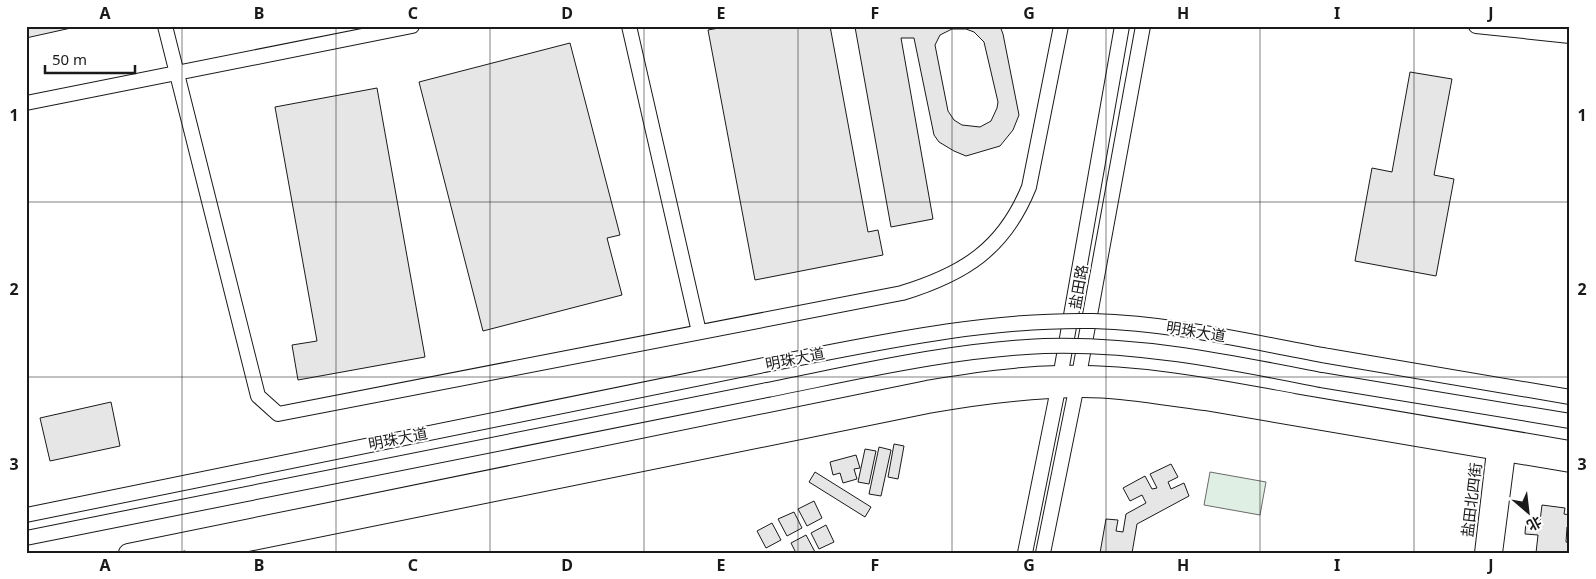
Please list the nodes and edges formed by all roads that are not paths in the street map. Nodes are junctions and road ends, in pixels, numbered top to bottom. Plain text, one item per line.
1 (165, 26) edge
2 (412, 26) edge
3 (630, 26) edge
4 (1061, 26) edge
5 (1122, 26) edge
6 (1143, 26) edge
7 (1476, 26) edge
8 (1570, 36) edge
9 (176, 74) junction
10 (26, 103) edge
11 (699, 332) junction
12 (1059, 382) junction
13 (1078, 382) junction
14 (1570, 397) edge
15 (1570, 421) edge
16 (1570, 450) edge
17 (1501, 452) junction
18 (1570, 463) edge
19 (26, 515) edge
20 (26, 538) edge
21 (128, 553) edge
22 (194, 553) edge
23 (1025, 553) edge
24 (1043, 553) edge
25 (1482, 553) edge
26 (1495, 553) edge

1 - 9 street
2 - 9 street
3 - 11 street
4 - 11 street
5 - 12 street, 盐田路
6 - 13 street, 盐田路
7 - 8 street
9 - 10 street
9 - 11 street
12 - 13 main road
12 - 21 main road
12 - 22 main road
12 - 23 street, 盐田路
13 - 16 main road
13 - 17 main road
13 - 24 street, 盐田路
14 - 19 street, 明珠大道, bridge
15 - 20 street, 明珠大道, bridge
17 - 18 main road
17 - 25 street, 盐田北四街
17 - 26 street, 盐田北四街

